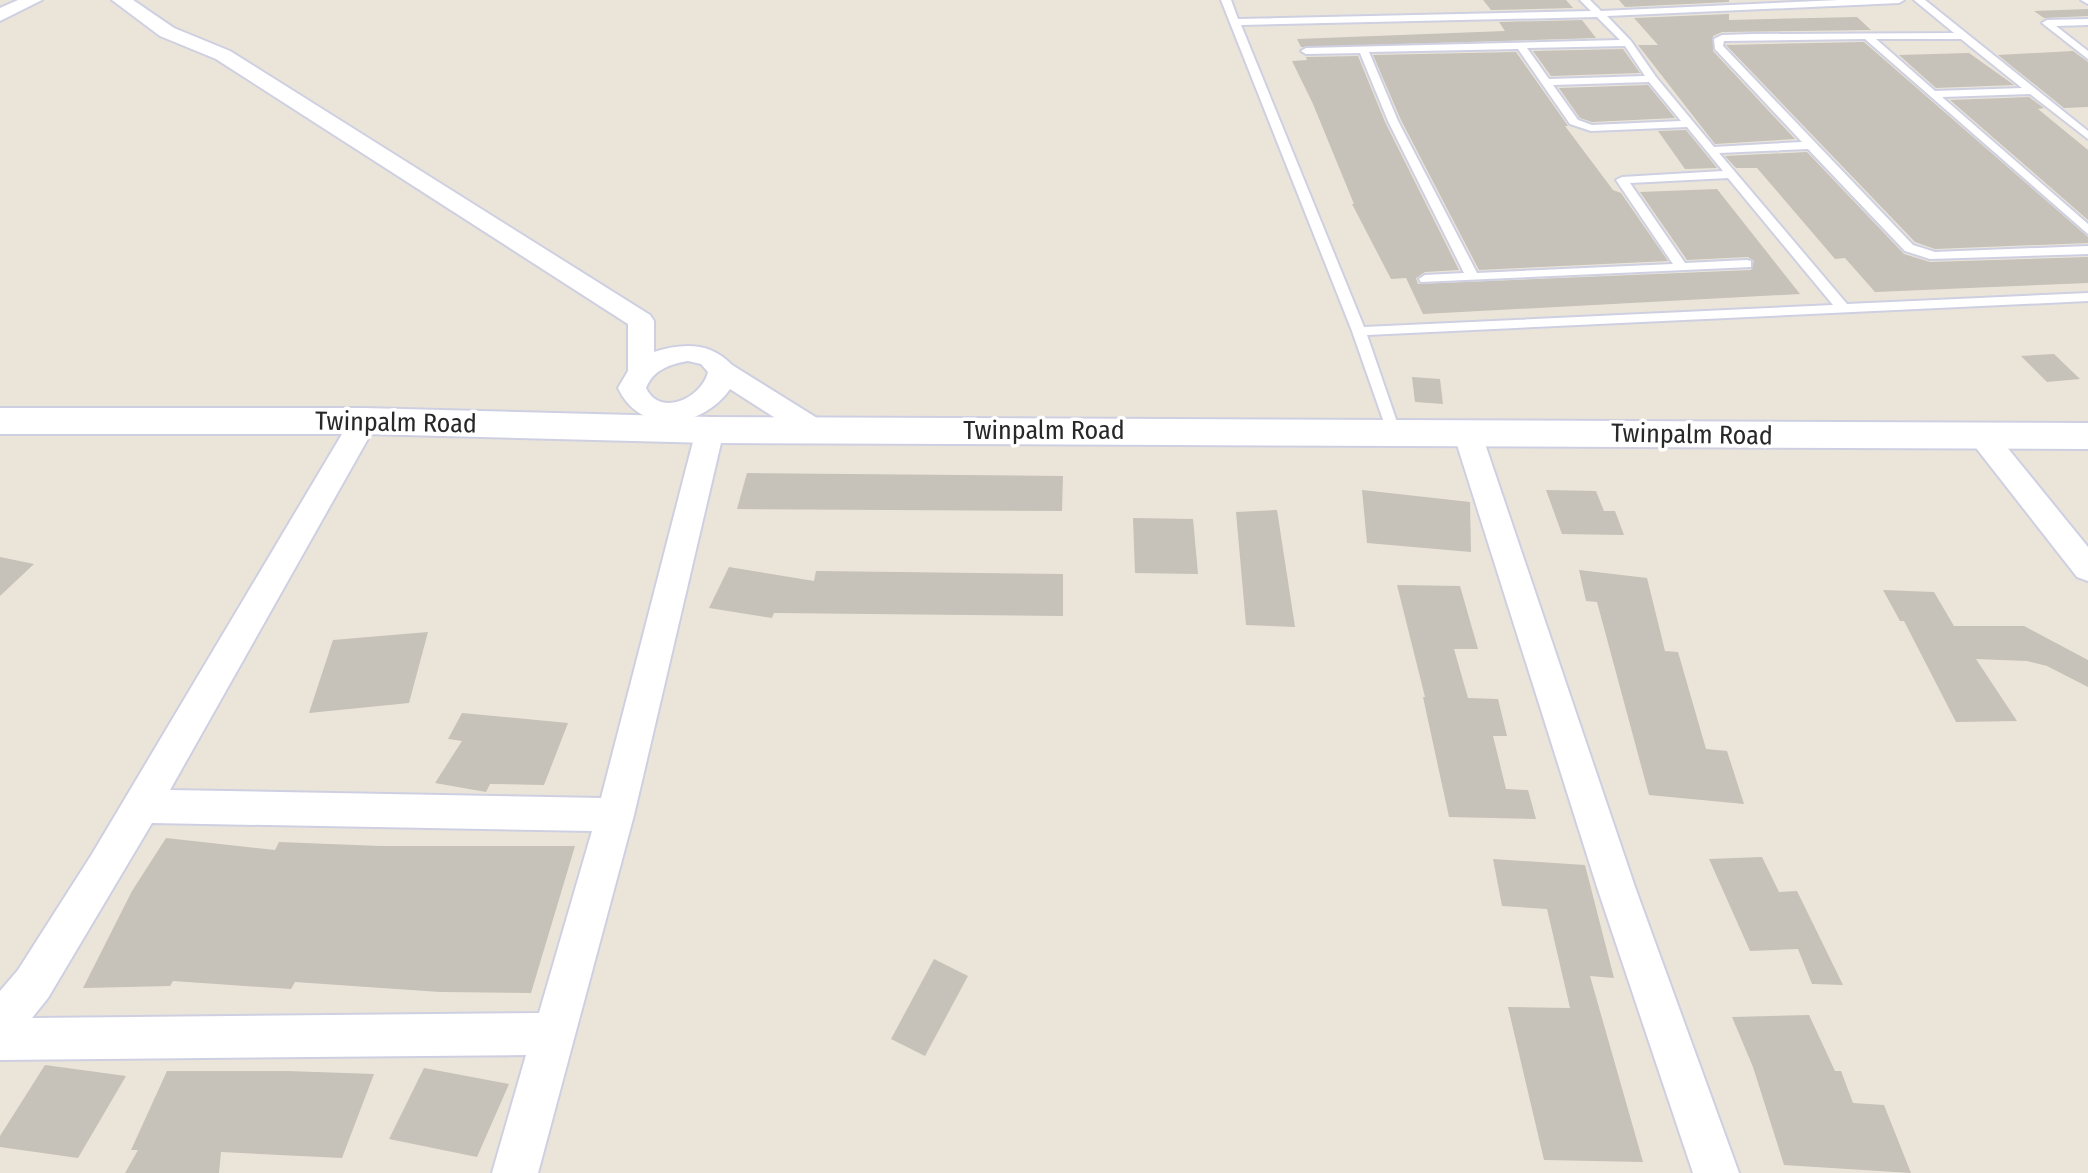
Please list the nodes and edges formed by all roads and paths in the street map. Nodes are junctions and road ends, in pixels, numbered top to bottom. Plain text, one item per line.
1 (33, 0) edge
2 (121, 0) edge
3 (1226, 0) edge
4 (1585, 0) edge
5 (1680, 0) edge
6 (1899, 0) edge
7 (1919, 0) edge
8 (1768, 6) junction
9 (1689, 10) junction
10 (1598, 14) junction
11 (0, 15) edge
12 (1777, 15) dead end
13 (1236, 22) junction
14 (2088, 22) edge
15 (1964, 36) junction
16 (1869, 38) junction
17 (1628, 43) junction
18 (1520, 45) junction
19 (1363, 49) junction
20 (1306, 51) dead end
21 (2088, 56) edge
22 (1652, 79) junction
23 (1547, 82) junction
24 (2031, 91) junction
25 (1935, 94) junction
26 (1690, 124) junction
27 (2088, 136) edge
28 (1813, 145) junction
29 (1712, 150) junction
30 (1732, 174) junction
31 (2088, 230) edge
32 (2088, 250) edge
33 (1747, 264) dead end
34 (1682, 268) junction
35 (1472, 276) junction
36 (1425, 279) dead end
37 (2088, 297) edge
38 (1842, 307) junction
39 (1359, 331) junction
40 (643, 341) junction
41 (675, 354) junction
42 (722, 371) junction
43 (638, 384) junction
44 (0, 421) edge
45 (364, 421) junction
46 (598, 427) junction
47 (710, 430) junction
48 (815, 430) junction
49 (1393, 431) junction
50 (1467, 432) junction
51 (2088, 436) edge
52 (1983, 437) junction
53 (2088, 569) edge
54 (142, 806) junction
55 (615, 815) junction
56 (0, 1023) edge
57 (552, 1034) junction
58 (0, 1039) edge
59 (515, 1173) edge
60 (1716, 1173) edge

1 - 11 street
2 - 40 street
3 - 13 lane
4 - 10 lane
5 - 9 lane
6 - 8 lane
7 - 15 lane
8 - 9 lane
8 - 12 lane
9 - 10 lane
10 - 13 lane
10 - 17 lane
13 - 39 lane
14 - 21 lane
15 - 16 lane
15 - 24 lane
16 - 25 lane
16 - 28 lane
17 - 18 lane
17 - 22 lane
18 - 19 lane
18 - 23 lane
19 - 20 lane
19 - 35 lane
22 - 23 lane
22 - 26 lane
23 - 26 lane
24 - 25 lane
24 - 27 lane
25 - 31 lane
26 - 29 lane
28 - 29 lane
28 - 32 lane
29 - 30 lane
30 - 34 lane
30 - 38 lane
33 - 34 lane
34 - 35 lane
35 - 36 lane
37 - 38 lane
38 - 39 lane
39 - 49 lane
40 - 41 street
40 - 43 street
41 - 42 street
41 - 43 street
42 - 43 street
42 - 48 street
43 - 46 street
44 - 45 main road, Twinpalm Road
45 - 46 main road, Twinpalm Road
45 - 54 street
46 - 47 main road, Twinpalm Road
47 - 48 main road, Twinpalm Road
47 - 55 street
48 - 49 main road, Twinpalm Road
49 - 50 main road, Twinpalm Road
50 - 52 main road, Twinpalm Road
50 - 60 street
51 - 52 main road, Twinpalm Road
52 - 53 street
54 - 55 street
54 - 56 street
55 - 57 street
57 - 58 street
57 - 59 street

